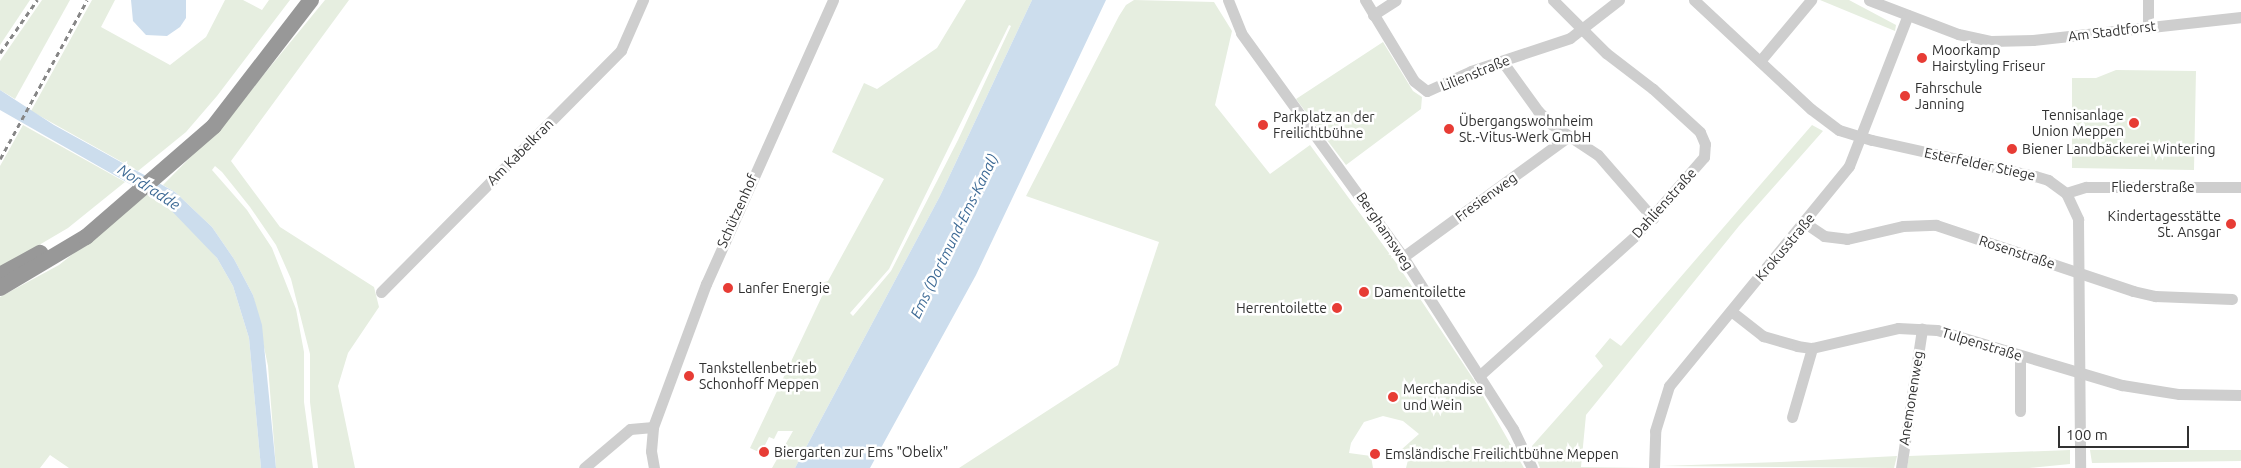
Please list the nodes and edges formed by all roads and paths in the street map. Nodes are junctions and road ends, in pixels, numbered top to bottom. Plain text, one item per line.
1 (299, 0) edge
2 (310, 0) edge
3 (642, 0) edge
4 (833, 0) edge
5 (1228, 0) edge
6 (1364, 0) edge
7 (1396, 0) edge
8 (1553, 0) edge
9 (1619, 0) edge
10 (1694, 0) edge
11 (1811, 0) edge
12 (1869, 0) edge
13 (2148, 0) edge
14 (1373, 15) junction
15 (1908, 15) junction
16 (2241, 17) edge
17 (2148, 27) junction
18 (1584, 31) junction
19 (1502, 61) junction
20 (1760, 61) junction
21 (1569, 136) junction
22 (1861, 138) junction
23 (159, 170) junction
24 (2241, 187) edge
25 (2066, 193) junction
26 (122, 202) junction
27 (1653, 218) junction
28 (1805, 223) junction
29 (1403, 257) junction
30 (2079, 272) junction
31 (0, 275) edge
32 (0, 288) edge
33 (381, 292) dead end
34 (2232, 298) dead end
35 (1731, 310) junction
36 (1922, 329) junction
37 (1812, 348) junction
38 (2020, 356) junction
39 (2078, 373) junction
40 (1479, 376) junction
41 (2241, 395) edge
42 (2020, 411) dead end
43 (1792, 417) dead end
44 (653, 426) junction
45 (584, 468) edge
46 (654, 468) edge
47 (1532, 468) edge
48 (1654, 468) edge
49 (1901, 468) edge
50 (2080, 468) edge

1 - 23 highway
2 - 23 highway
3 - 33 street, Am Kabelkran
4 - 44 street, Schützenhof
5 - 29 street, Berghamsweg
6 - 14 street, Lilienstraße
7 - 14 street
8 - 18 street, Dahlienstraße
9 - 18 street, Lilienstraße
10 - 20 street, Esterfelder Stiege
11 - 20 street
12 - 15 street, Am Stadtforst
13 - 17 street
14 - 19 street, Lilienstraße
15 - 17 street, Am Stadtforst
15 - 22 street, Krokusstraße
16 - 17 street, Am Stadtforst
18 - 19 street, Lilienstraße
18 - 27 street, Dahlienstraße
19 - 21 street
20 - 22 street, Esterfelder Stiege
21 - 27 street
21 - 29 street, Fresienweg
22 - 25 street, Esterfelder Stiege
22 - 28 street, Krokusstraße
23 - 26 highway
24 - 25 street, Fliederstraße
25 - 30 street
26 - 31 highway
26 - 32 highway
27 - 40 street, Dahlienstraße
28 - 30 street, Rosenstraße
28 - 35 street, Krokusstraße
29 - 40 street, Berghamsweg
30 - 34 street, Rosenstraße
30 - 39 street
35 - 37 street, Tulpenstraße
35 - 48 street, Krokusstraße
36 - 37 street, Tulpenstraße
36 - 38 street, Tulpenstraße
36 - 49 street, Anemonenweg
37 - 43 street
38 - 39 street, Tulpenstraße
38 - 42 street
39 - 41 street, Tulpenstraße
39 - 50 street
40 - 47 street, Berghamsweg
44 - 45 street
44 - 46 street, Schützenhof

